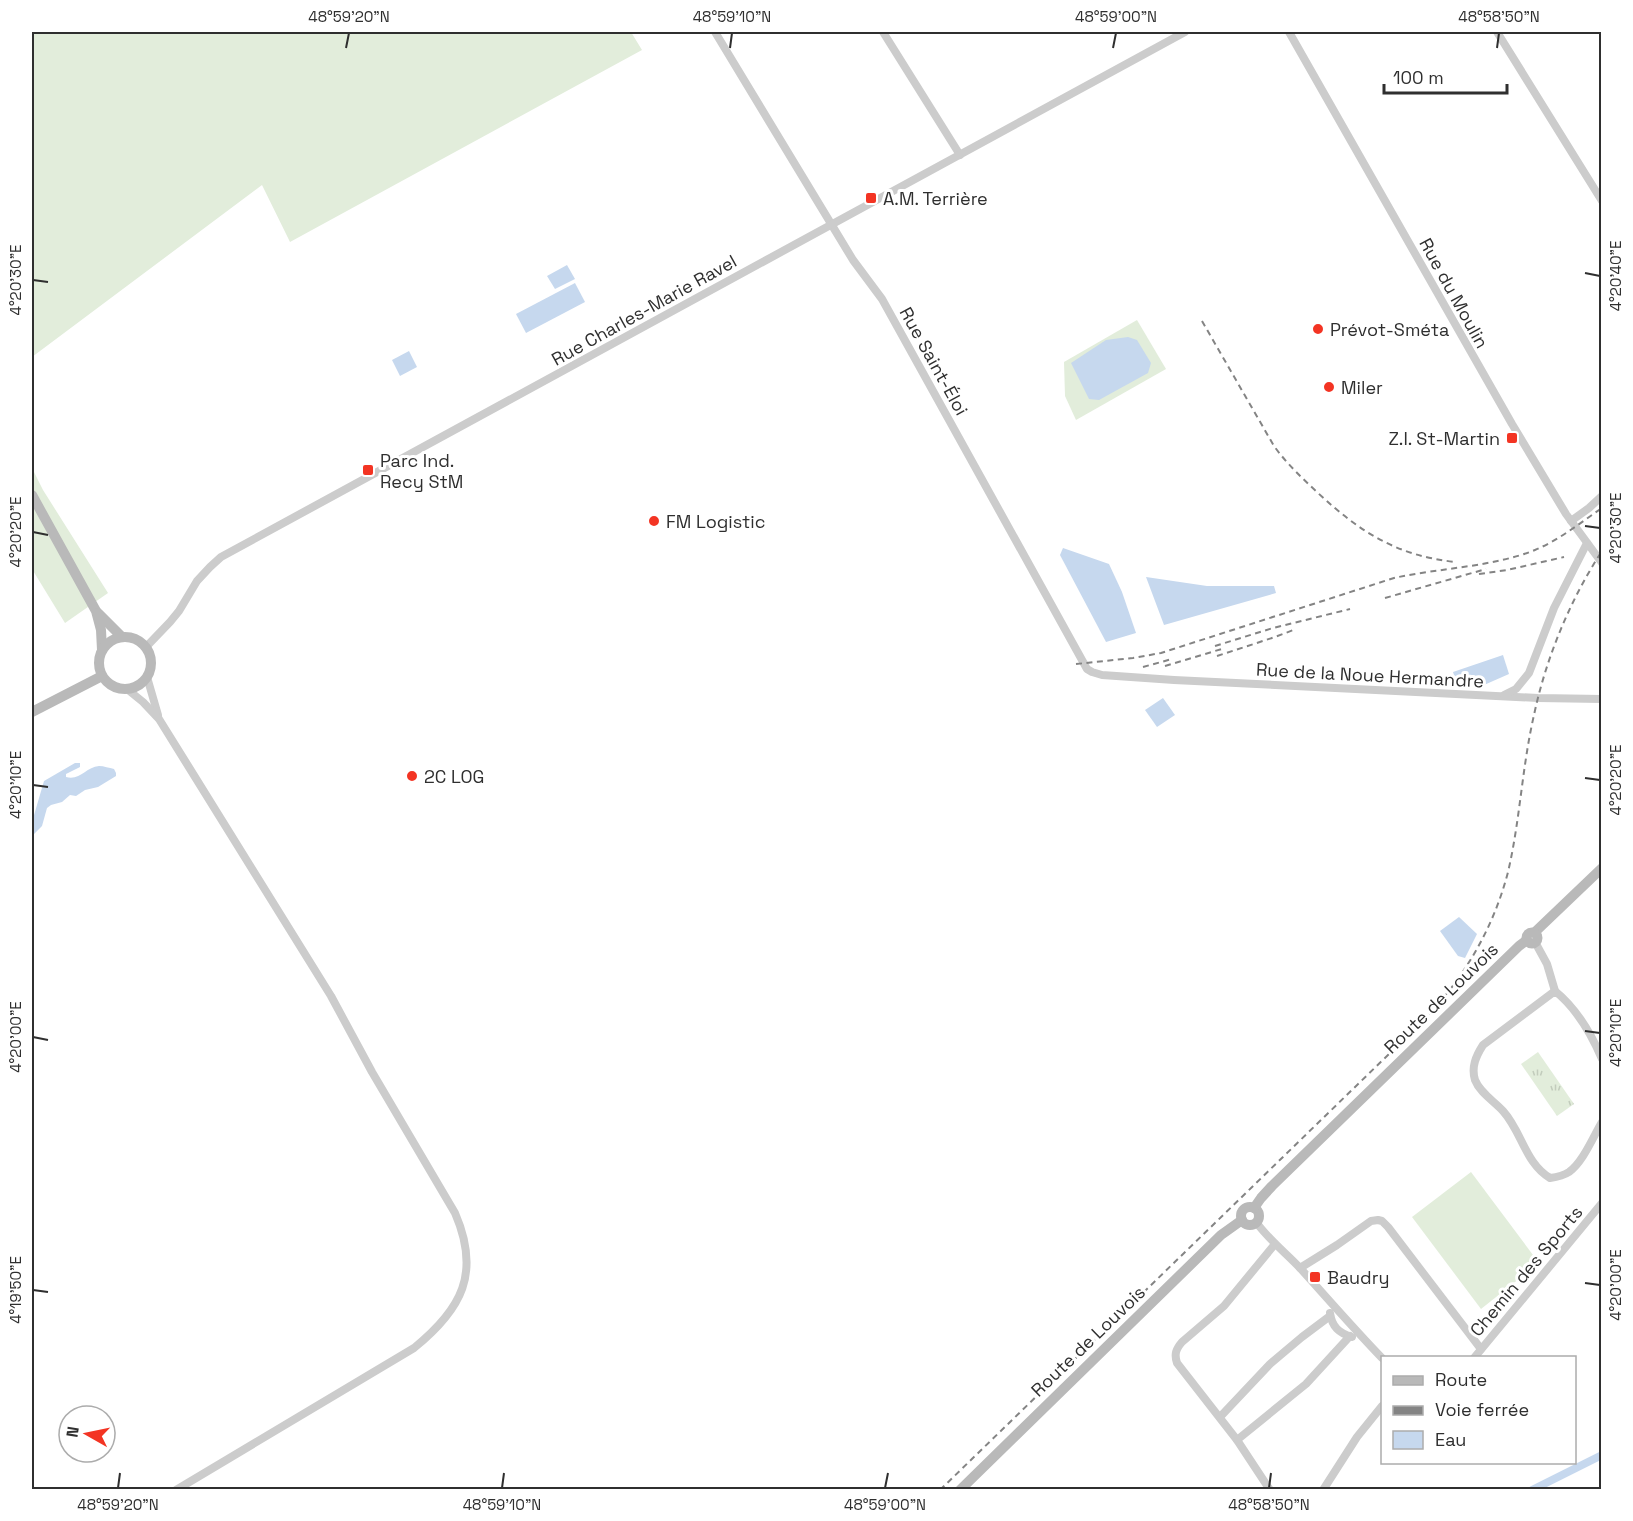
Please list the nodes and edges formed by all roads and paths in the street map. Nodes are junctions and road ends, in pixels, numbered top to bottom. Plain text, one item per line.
1 (715, 32) edge
2 (883, 32) edge
3 (1185, 32) edge
4 (1289, 32) edge
5 (1497, 32) edge
6 (960, 155) junction
7 (1602, 201) edge
8 (833, 224) junction
9 (32, 495) edge
10 (1602, 496) edge
11 (1571, 521) junction
12 (1587, 543) junction
13 (1602, 563) edge
14 (96, 610) junction
15 (122, 637) junction
16 (146, 647) junction
17 (102, 650) junction
18 (102, 676) junction
19 (147, 677) junction
20 (1137, 678) joint
21 (128, 689) junction
22 (1497, 696) junction
23 (1602, 699) edge
24 (32, 712) edge
25 (159, 719) junction
26 (1602, 868) edge
27 (1533, 938) junction
28 (1555, 991) junction
29 (1602, 1059) edge
30 (1602, 1122) edge
31 (1602, 1203) edge
32 (1254, 1208) junction
33 (1242, 1220) junction
34 (1256, 1222) junction
35 (1275, 1244) junction
36 (1300, 1268) junction
37 (1330, 1302) junction
38 (1330, 1316) junction
39 (1350, 1336) junction
40 (1364, 1339) junction
41 (1481, 1349) junction
42 (1381, 1356) edge
43 (1476, 1356) edge
44 (1381, 1408) edge
45 (1220, 1417) junction
46 (1237, 1440) junction
47 (176, 1490) edge
48 (960, 1490) edge
49 (1270, 1490) edge
50 (1323, 1490) edge

1 - 8 street, Rue Saint-Éloi
2 - 6 street
3 - 6 street, Rue Charles-Marie Ravel
4 - 11 street, Rue du Moulin
5 - 7 street
6 - 8 street, Rue Charles-Marie Ravel
8 - 16 street, Rue Charles-Marie Ravel
8 - 20 street, Rue Saint-Éloi
9 - 14 street
10 - 11 street
11 - 12 street, Rue du Moulin
12 - 13 street, Rue du Moulin
12 - 22 street
14 - 15 street
14 - 17 street
15 - 16 street
15 - 17 street
16 - 19 street
17 - 18 street
18 - 21 street
18 - 24 street
19 - 21 street
19 - 25 street
20 - 22 street, Rue de la Noue Hermandre
21 - 25 street
22 - 23 street, Rue de la Noue Hermandre
25 - 47 street
26 - 27 street, Route de Louvois
27 - 28 street
27 - 32 street, Route de Louvois
28 - 29 street
28 - 30 street
31 - 41 street, Chemin des Sports
32 - 33 street
32 - 34 street
33 - 34 street
33 - 48 street, Route de Louvois
34 - 35 street
35 - 36 street
35 - 45 street
36 - 37 street
36 - 41 street
37 - 38 street
37 - 40 street
38 - 39 street
38 - 45 street
39 - 40 street
39 - 46 street
40 - 42 street
41 - 43 street, Chemin des Sports
44 - 50 street
45 - 46 street
46 - 49 street

